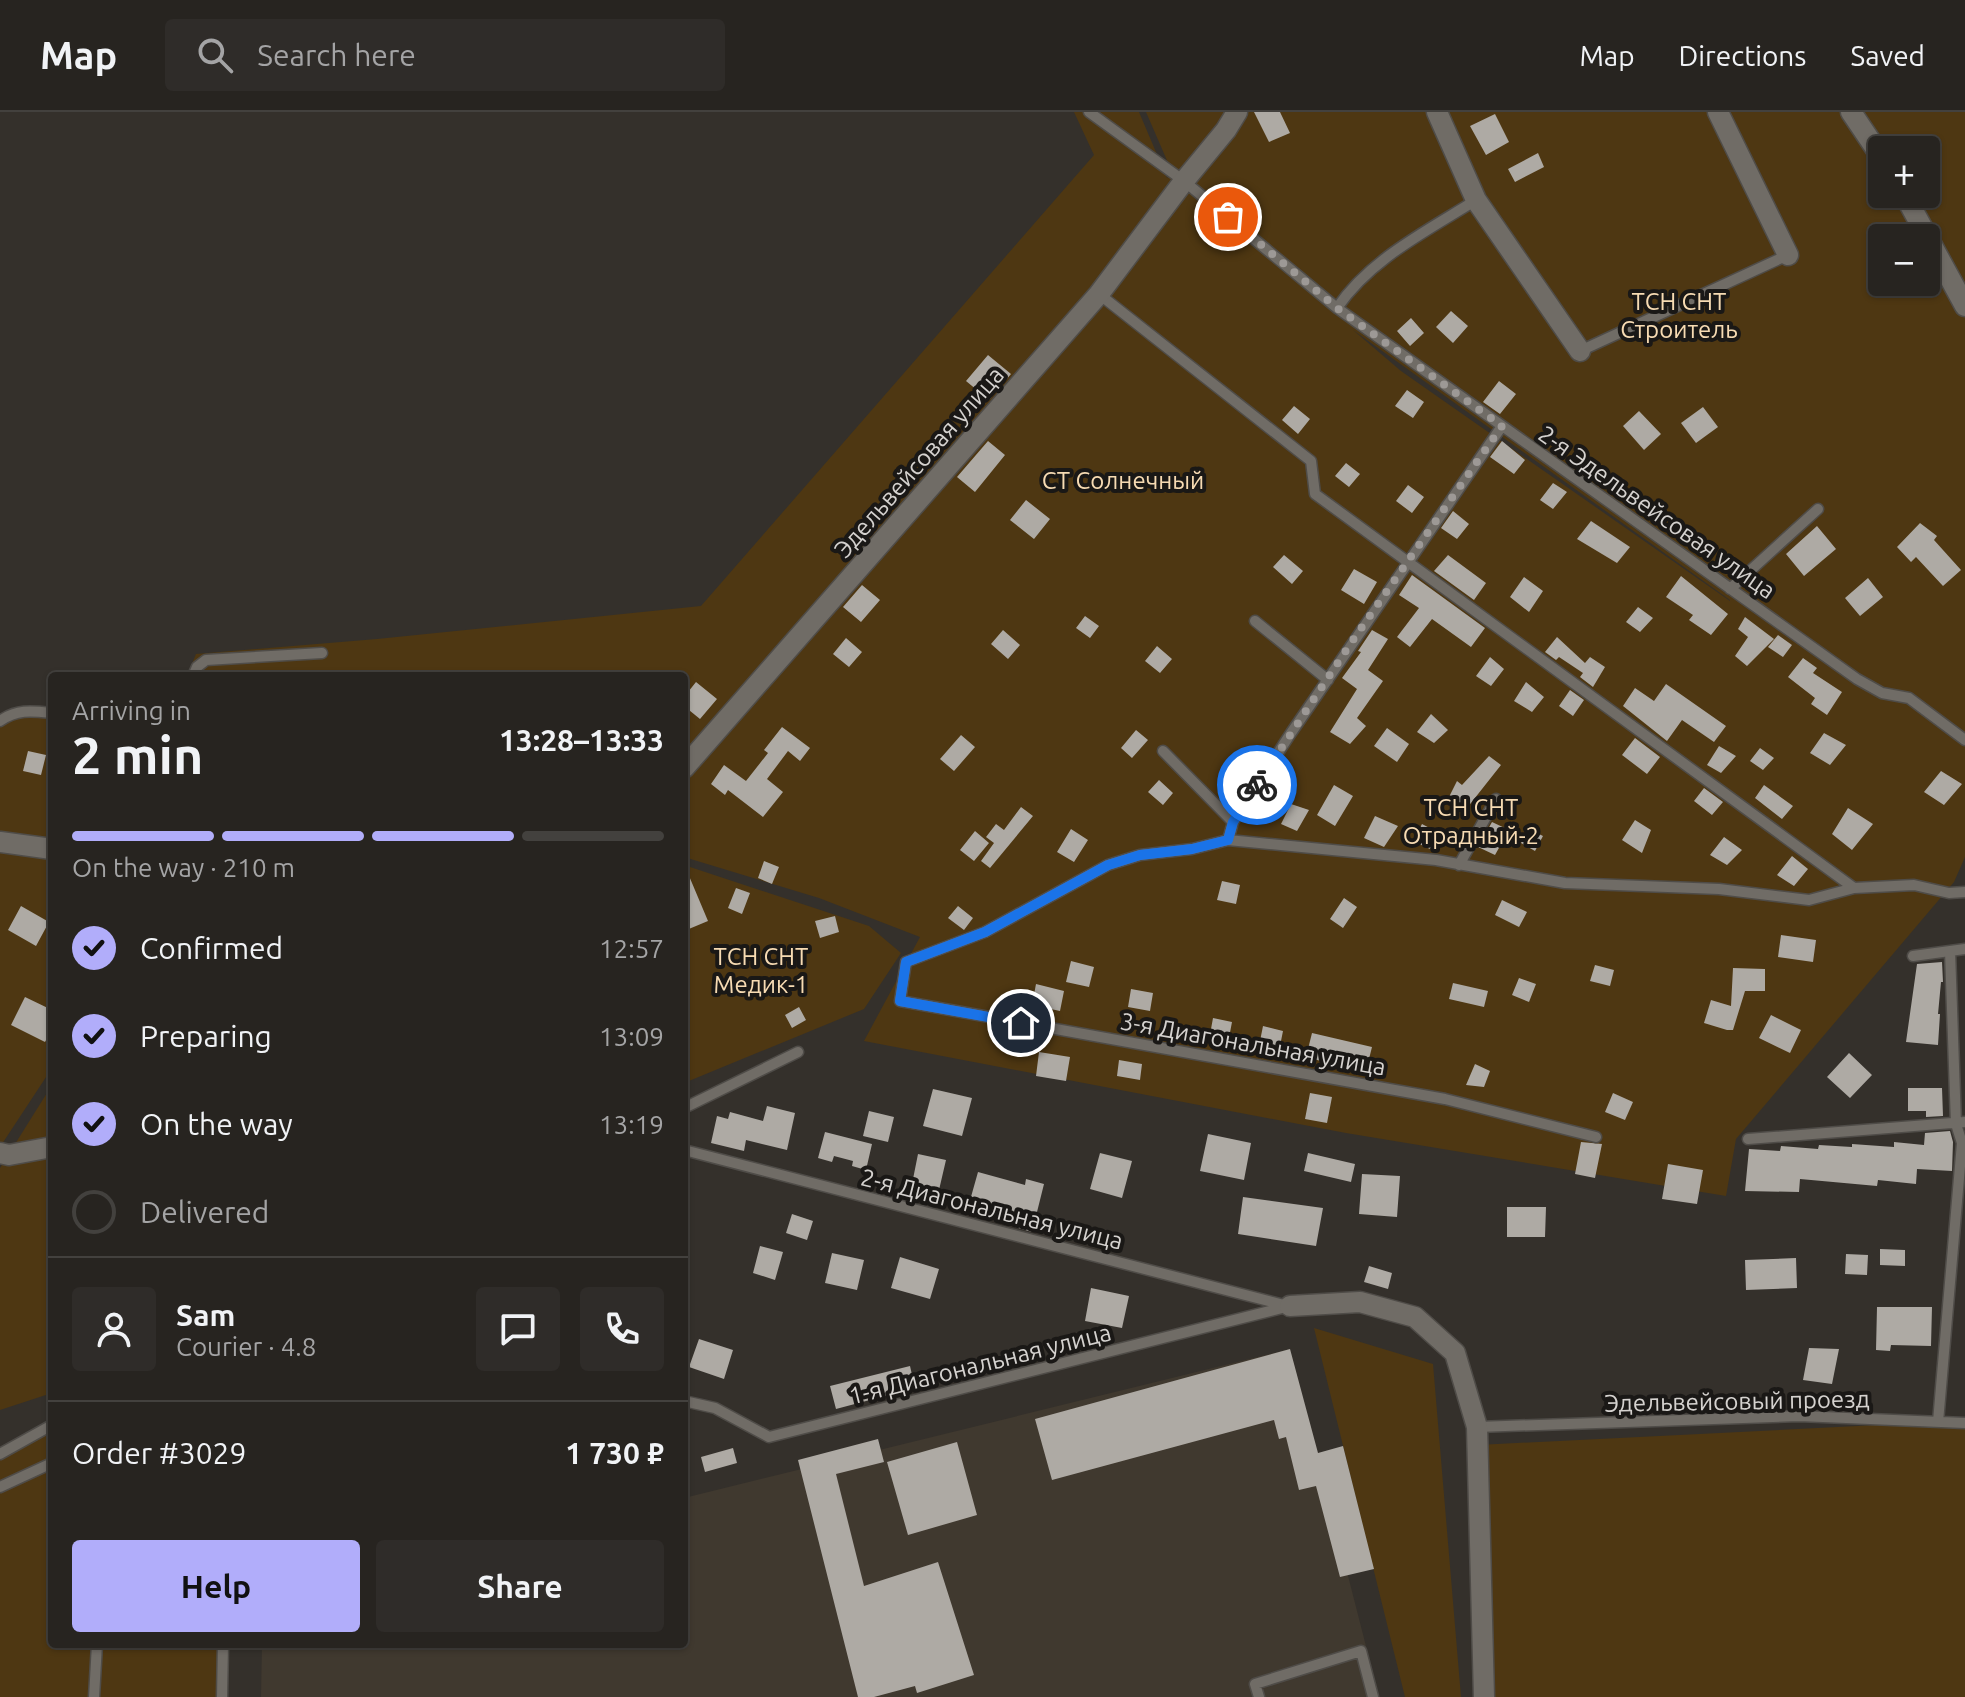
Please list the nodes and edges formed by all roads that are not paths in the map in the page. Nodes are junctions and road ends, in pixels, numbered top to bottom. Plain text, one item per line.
1 (1089, 112) edge
2 (1437, 112) edge
3 (1718, 112) edge
4 (1851, 112) edge
5 (1229, 118) edge
6 (1868, 137) edge
7 (1184, 181) junction
8 (1476, 200) junction
9 (1912, 208) edge
10 (1788, 255) joint
11 (1099, 294) junction
12 (1965, 304) edge
13 (1337, 308) junction
14 (1580, 351) joint
15 (1502, 426) junction
16 (1818, 509) dead end
17 (1408, 561) junction
18 (1730, 589) junction
19 (1255, 621) dead end
20 (322, 653) dead end
21 (195, 672) edge
22 (1328, 680) junction
23 (48, 713) edge
24 (0, 721) edge
25 (1965, 740) edge
26 (1163, 751) dead end
27 (688, 763) edge
28 (1496, 799) dead end
29 (1233, 822) junction
30 (1228, 840) junction
31 (0, 842) edge
32 (48, 848) edge
33 (1459, 865) junction
34 (1854, 888) junction
35 (1965, 892) edge
36 (1965, 949) edge
37 (1950, 951) junction
38 (1913, 956) dead end
39 (798, 1052) dead end
40 (688, 1106) edge
41 (1960, 1123) edge
42 (1596, 1137) dead end
43 (1748, 1139) dead end
44 (48, 1148) edge
45 (688, 1151) edge
46 (0, 1153) edge
47 (1290, 1306) junction
48 (688, 1402) edge
49 (1938, 1422) junction
50 (1965, 1423) edge
51 (48, 1427) edge
52 (1477, 1427) junction
53 (0, 1454) edge
54 (48, 1465) edge
55 (0, 1487) edge
56 (97, 1648) edge
57 (223, 1648) edge
58 (94, 1697) edge
59 (222, 1697) edge
60 (1259, 1697) edge
61 (1373, 1697) edge
62 (1484, 1697) edge

1 - 7 lane, 2-я Эдельвейсовая улица
2 - 8 street
3 - 10 street
4 - 6 street
5 - 7 street, Эдельвейсовая улица
7 - 11 street, Эдельвейсовая улица
7 - 13 lane, 2-я Эдельвейсовая улица
8 - 13 lane
8 - 14 street
9 - 12 street
10 - 14 lane
11 - 17 lane
11 - 27 street, Эдельвейсовая улица
13 - 15 lane, 2-я Эдельвейсовая улица
15 - 17 lane
15 - 18 lane, 2-я Эдельвейсовая улица
16 - 18 lane
17 - 22 lane
17 - 34 lane
18 - 25 lane, 2-я Эдельвейсовая улица
19 - 22 lane
20 - 21 lane
22 - 29 lane
23 - 24 lane
26 - 29 lane
28 - 33 lane
29 - 30 lane
30 - 33 lane
30 - 42 lane, 3-я Диагональная улица
31 - 32 street
33 - 34 lane
34 - 35 lane
36 - 37 lane
37 - 38 lane
37 - 41 lane
39 - 40 lane
41 - 43 lane
41 - 49 lane
44 - 46 street
45 - 47 lane, 2-я Диагональная улица
47 - 48 lane, 1-я Диагональная улица
47 - 52 street
49 - 50 lane, Эдельвейсовый проезд
49 - 52 lane, Эдельвейсовый проезд
51 - 53 lane
52 - 62 street
54 - 55 lane
56 - 58 lane
57 - 59 lane
60 - 61 lane

